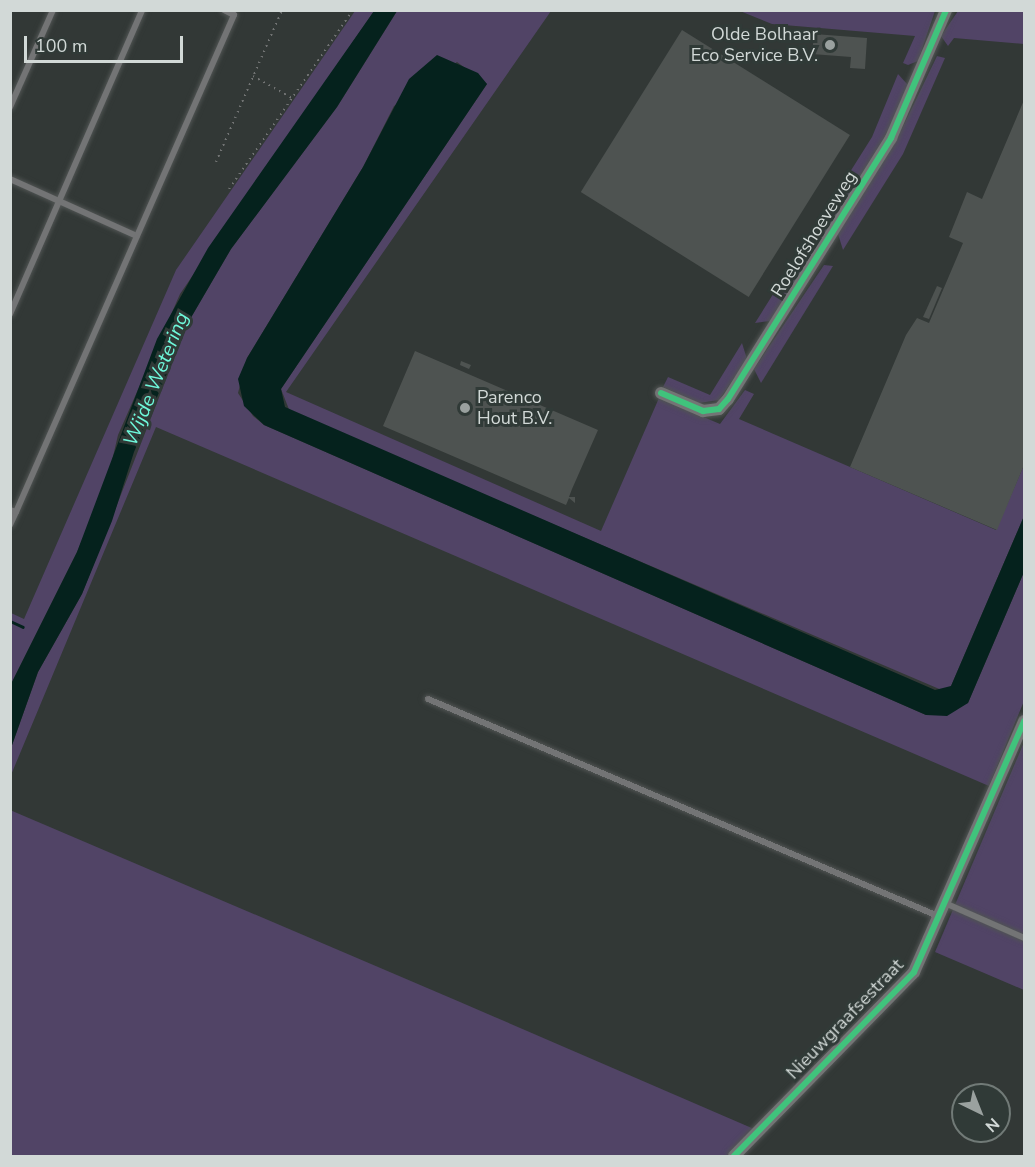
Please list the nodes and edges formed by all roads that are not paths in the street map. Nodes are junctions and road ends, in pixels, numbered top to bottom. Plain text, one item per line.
1 (53, 10) edge
2 (142, 10) edge
3 (224, 10) edge
4 (946, 10) edge
5 (10, 107) edge
6 (10, 179) edge
7 (59, 201) junction
8 (137, 236) junction
9 (10, 314) edge
10 (661, 393) dead end
11 (13, 511) edge
12 (10, 525) edge
13 (428, 699) dead end
14 (1024, 721) edge
15 (947, 904) junction
16 (942, 918) junction
17 (1024, 938) edge
18 (734, 1156) edge

1 - 5 lane
2 - 7 lane
3 - 8 lane
4 - 10 street, Roelofshoeveweg
6 - 7 lane
7 - 8 lane
7 - 9 lane
8 - 11 lane
11 - 12 lane
13 - 16 lane
14 - 15 street, Nieuwgraafsestraat
15 - 16 street, Nieuwgraafsestraat
15 - 17 lane
16 - 18 street, Nieuwgraafsestraat

